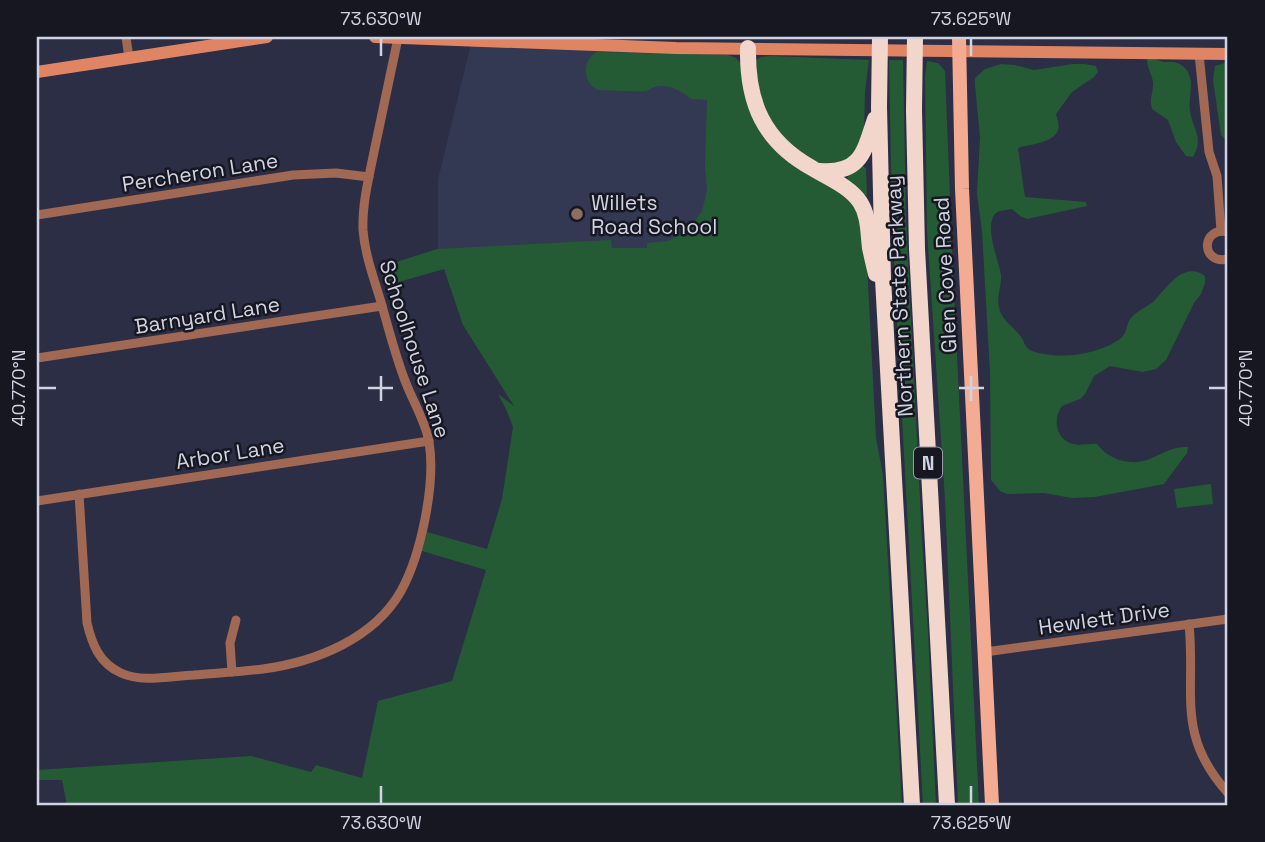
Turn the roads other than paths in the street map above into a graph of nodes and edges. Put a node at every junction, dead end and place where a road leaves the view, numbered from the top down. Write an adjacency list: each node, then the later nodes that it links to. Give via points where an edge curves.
1 (126, 37): 14 (street)
2 (267, 37): 14 (main road)
3 (375, 37): 6 (main road)
4 (880, 37): 16 (highway, Northern State Parkway / N)
5 (915, 37): 35 (highway, Northern State Parkway / N, via 917,249)
6 (398, 38): 7 (main road); 18 (street, Schoolhouse Lane)
7 (423, 38): 8 (main road)
8 (578, 41): 11 (main road)
9 (767, 43): 10 (main road, via 940,50); 11 (main road)
10 (959, 43): 12 (main road); 31 (main road, Glen Cove Road, via 962,199)
11 (748, 48): 17 (highway, via 751,92 765,124 793,156)
12 (1199, 54): 13 (main road); 20 (street, via 1209,152)
13 (1228, 54)
14 (129, 58): 15 (main road)
15 (37, 72)
16 (879, 107): 17 (highway, via 857,161 843,170); 23 (highway, Northern State Parkway / N)
17 (816, 171): 23 (highway, via 849,190 862,206)
18 (369, 177): 19 (street, Percheron Lane, via 308,174); 22 (street, Schoolhouse Lane, via 364,234)
19 (37, 215)
20 (1225, 231): 21 (street, via 1210,237 1207,245 1215,259)
21 (1228, 259)
22 (382, 306): 24 (street, Barnyard Lane); 25 (street, Schoolhouse Lane)
23 (885, 314): 34 (highway, Northern State Parkway / N)
24 (37, 358)
25 (429, 441): 26 (street, Arbor Lane); 32 (street, Schoolhouse Lane, via 430,494 424,521 405,583 385,614 361,635 329,651 298,662)
26 (79, 494): 27 (street, Arbor Lane); 32 (street, Schoolhouse Lane, via 88,623 91,642 101,659 121,674 136,678)
27 (37, 500)
28 (1228, 619): 30 (street, Hewlett Drive)
29 (236, 620): 32 (street, via 230,643)
30 (1189, 624): 31 (street, Hewlett Drive); 33 (street, via 1192,726 1202,758)
31 (985, 652): 36 (main road, Glen Cove Road)
32 (232, 672)
33 (1228, 793)
34 (912, 805)
35 (947, 805)
36 (992, 805)

